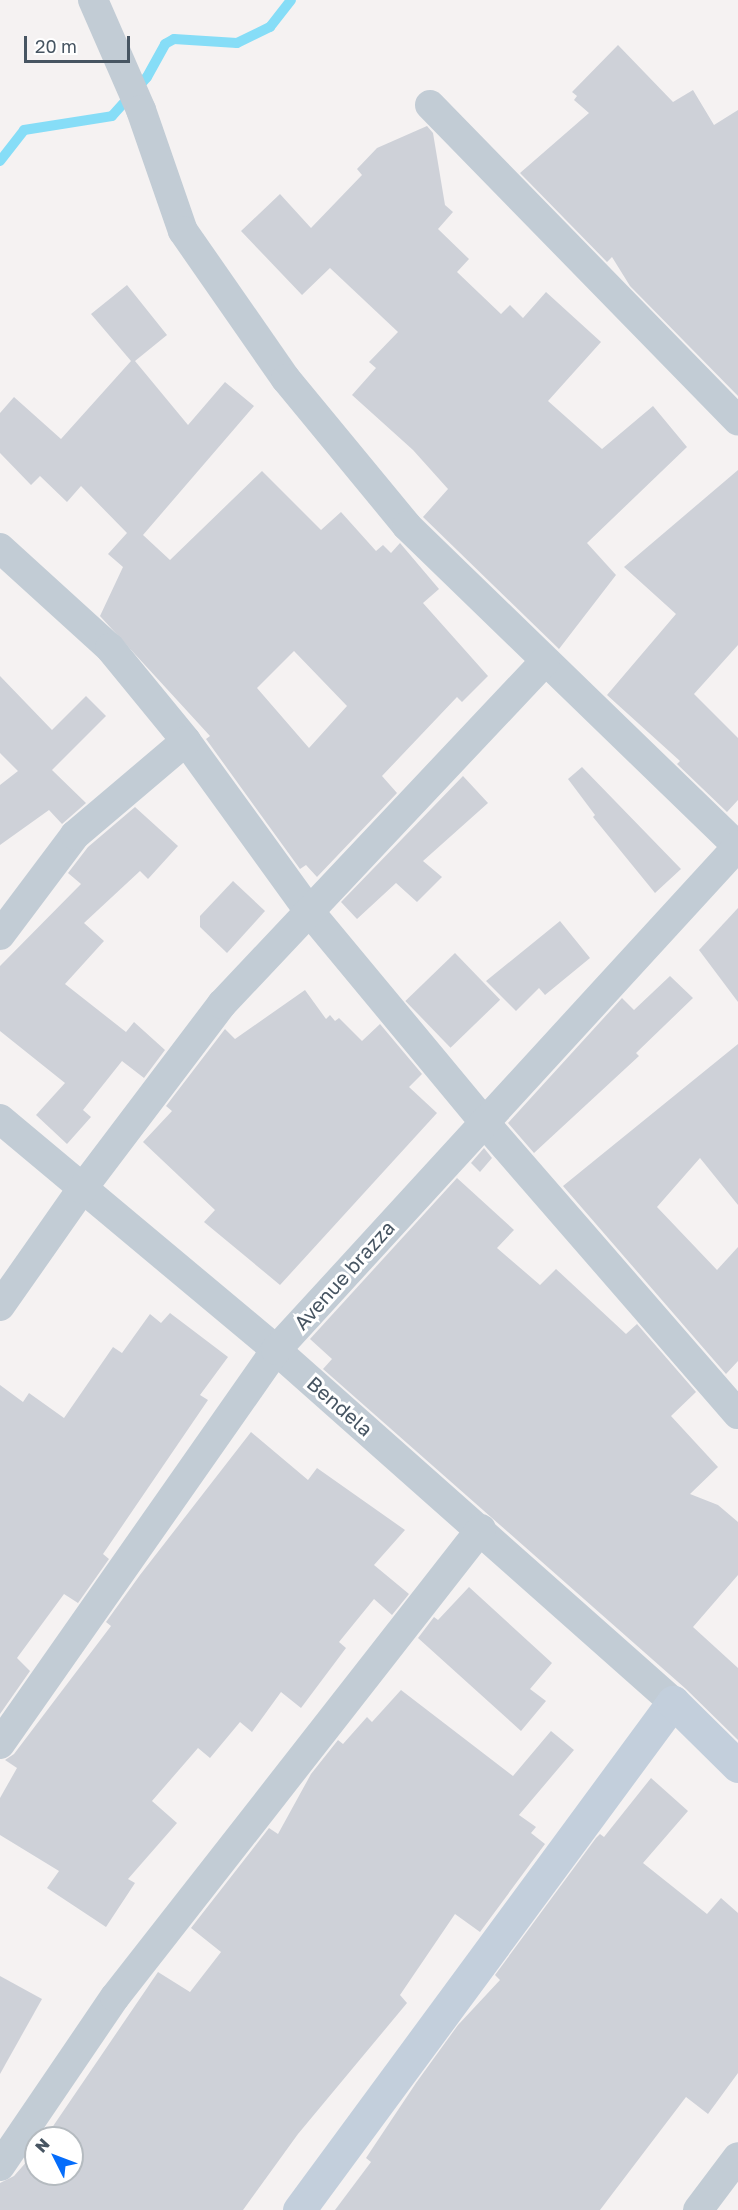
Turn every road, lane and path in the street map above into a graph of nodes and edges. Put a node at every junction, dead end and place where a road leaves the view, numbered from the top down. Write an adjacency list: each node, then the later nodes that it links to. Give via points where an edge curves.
1 (93, 0): 5 (street, via 141,110 183,231 286,379 407,526)
2 (430, 105): 3 (street)
3 (738, 421)
4 (0, 548): 6 (street, via 110,648)
5 (544, 662): 7 (street); 8 (street)
6 (186, 741): 8 (street); 9 (street, via 75,835)
7 (738, 847): 11 (street, Avenue brazza)
8 (309, 911): 11 (street); 12 (street, via 222,1004)
9 (0, 935)
10 (0, 1119): 12 (street, Bendela)
11 (484, 1122): 14 (street, Avenue brazza); 15 (street)
12 (82, 1189): 13 (street); 14 (street, Bendela)
13 (0, 1306)
14 (276, 1350): 16 (street, Bendela); 18 (street, Avenue brazza)
15 (738, 1414)
16 (481, 1529): 17 (street, Bendela); 21 (street, via 115,1997)
17 (673, 1702): 19 (street); 22 (street)
18 (0, 1744)
19 (738, 1766)
20 (738, 2157): 23 (street)
21 (0, 2166)
22 (299, 2210)
23 (698, 2210)

